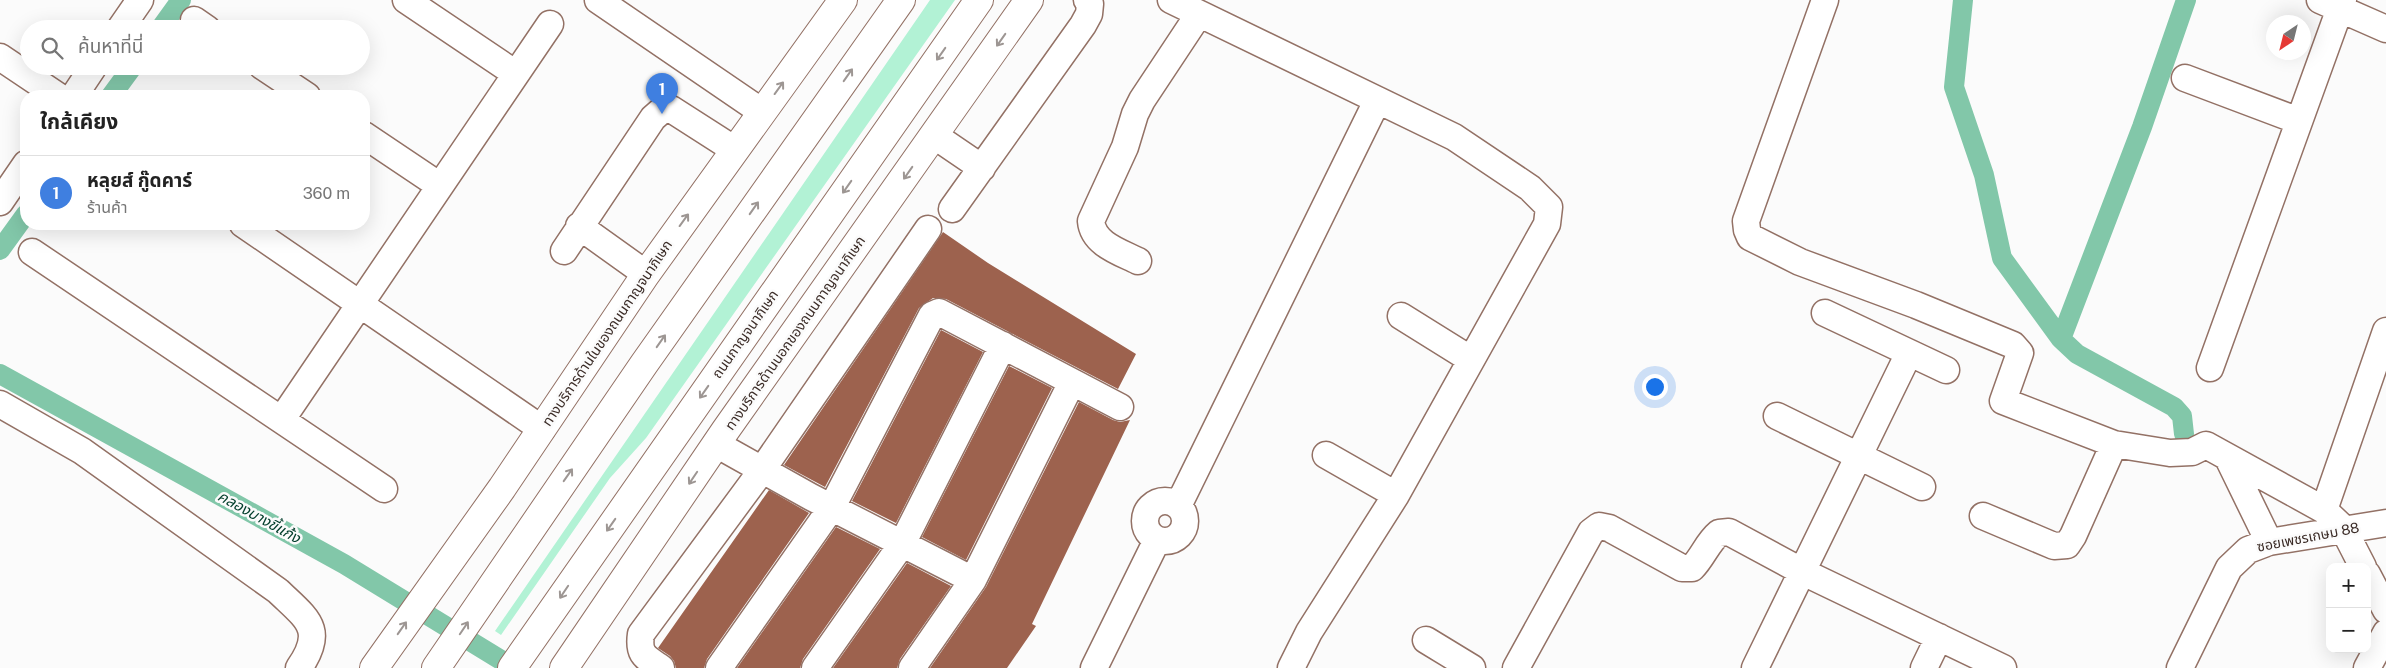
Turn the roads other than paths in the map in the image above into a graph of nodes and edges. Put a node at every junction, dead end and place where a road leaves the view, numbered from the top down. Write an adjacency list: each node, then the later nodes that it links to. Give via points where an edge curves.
1 (140, 0): 13 (street)
2 (406, 0): 18 (street)
3 (598, 0): 27 (street)
4 (843, 0): 27 (main road, ทางบริการด้านในของถนนกาญจนาภิเษก, one-way to 4)
5 (901, 0): 85 (main road, one-way to 5)
6 (978, 0): 86 (main road, ถนนกาญจนาภิเษก, one-way to 86)
7 (1029, 0): 29 (main road, ทางบริการด้านนอกของถนนกาญจนาภิเษก, one-way to 29)
8 (1087, 0): 32 (street, via 1089,14 1083,26)
9 (1171, 0): 12 (street)
10 (1825, 0): 60 (street, via 1746,221 1750,238 1800,262 2013,345 2020,353 2003,402)
11 (2334, 3): 15 (street); 28 (street)
12 (1199, 14): 26 (street); 42 (street, via 1142,100 1091,222 1092,231 1101,242)
13 (126, 20)
14 (550, 24): 18 (street)
15 (2386, 29)
16 (0, 57): 17 (street)
17 (20, 70)
18 (516, 74): 34 (street)
19 (27, 75): 23 (street)
20 (88, 75): 24 (street)
21 (276, 75): 25 (street)
22 (2185, 78): 28 (street)
23 (49, 90)
24 (78, 90)
25 (298, 90)
26 (1377, 101): 50 (street, via 1461,142 1530,188 1549,207 1547,224); 92 (street, via 1178,506 1185,516 1184,530 1174,540 1157,540)
27 (762, 112): 31 (main road, ทางบริการด้านในของถนนกาญจนาภิเษก)
28 (2299, 121): 51 (street)
29 (935, 136): 32 (street); 59 (main road, ทางบริการด้านนอกของถนนกาญจนาภิเษก, one-way to 59)
30 (370, 139): 34 (street)
31 (735, 150): 37 (street, via 671,109 661,111); 43 (main road, ทางบริการด้านในของถนนกาญจนาภิเษก, one-way to 31)
32 (982, 168): 36 (street)
33 (20, 173): 35 (street)
34 (440, 186): 44 (street)
35 (0, 202)
36 (952, 210)
37 (579, 226): 40 (street); 43 (street)
38 (928, 229): 64 (street)
39 (252, 230): 44 (street)
40 (564, 251)
41 (32, 252): 57 (street)
42 (1138, 261)
43 (646, 274): 58 (main road, ทางบริการด้านในของถนนกาญจนาภิเษก)
44 (360, 304): 57 (street); 58 (street)
45 (1825, 312): 49 (street)
46 (1401, 316): 50 (street)
47 (2386, 331): 69 (street)
48 (1003, 345): 53 (street); 68 (street, via 940,312 932,315); 74 (street)
49 (1909, 353): 52 (street); 62 (street)
50 (1470, 359): 67 (street)
51 (2210, 368)
52 (1946, 370)
53 (1072, 382): 55 (street); 77 (street)
54 (0, 404): 83 (street, via 82,452 278,591 307,619 311,630 313,640 309,653)
55 (1120, 407)
56 (1777, 416): 62 (street)
57 (282, 419): 66 (street)
58 (542, 428): 84 (main road, ทางบริการด้านในของถนนกาญจนาภิเษก, one-way to 58)
59 (716, 444): 64 (street); 87 (main road, ทางบริการด้านนอกของถนนกาญจนาภิเษก, one-way to 87)
60 (2114, 444): 63 (street, via 2170,453 2192,452 2206,445); 70 (street, via 2067,546 2054,546)
61 (1326, 455): 67 (street)
62 (1859, 458): 65 (street); 76 (street)
63 (2228, 458): 69 (street); 73 (street)
64 (762, 470): 68 (street); 88 (street, via 641,634 639,647 643,656)
65 (1922, 487)
66 (384, 490)
67 (1396, 496): 93 (street, via 1309,632)
68 (832, 507): 74 (street); 89 (street)
69 (2324, 510): 72 (street)
70 (1983, 516)
71 (2386, 523): 72 (street, ซอยเพชรเกษม 88)
72 (2343, 528): 73 (street, ซอยเพชรเกษม 88); 75 (street)
73 (2269, 542): 99 (street, ซอยเพชรเกษม 88, via 2248,550 2229,568)
74 (902, 544): 77 (street); 90 (street)
75 (2362, 563)
76 (1804, 572): 81 (street); 95 (street, via 1729,532 1718,533 1692,568 1682,568 1610,528 1599,526 1591,532); 96 (street)
77 (973, 580): 91 (street)
78 (2371, 582): 79 (street)
79 (2386, 610)
80 (2386, 633): 100 (street)
81 (1939, 637): 97 (street); 98 (street)
82 (1426, 640): 94 (street)
83 (299, 668)
84 (374, 668)
85 (436, 668)
86 (512, 668)
87 (564, 668)
88 (661, 668)
89 (719, 668)
90 (815, 668)
91 (912, 668)
92 (1094, 668)
93 (1291, 668)
94 (1472, 668)
95 (1516, 668)
96 (1755, 668)
97 (1924, 668)
98 (2003, 668)
99 (2180, 668)
100 (2367, 668)

